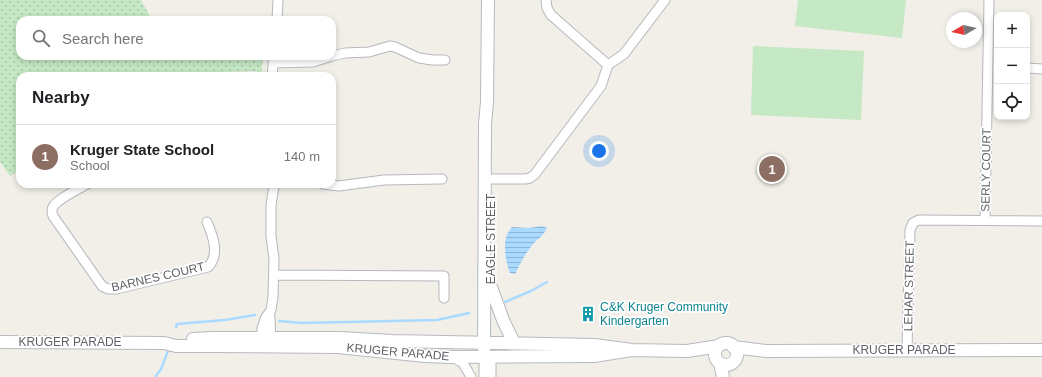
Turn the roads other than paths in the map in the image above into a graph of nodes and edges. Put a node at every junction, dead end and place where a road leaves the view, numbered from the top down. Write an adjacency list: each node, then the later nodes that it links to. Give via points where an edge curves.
1 (278, 0): 6 (street)
2 (488, 0): 17 (street, EAGLE STREET)
3 (546, 0): 11 (street, via 551,15)
4 (666, 0): 11 (street, via 624,54)
5 (989, 0): 13 (street, SERLY COURT)
6 (277, 16)
7 (336, 55): 10 (street, via 369,52 390,46 419,58)
8 (274, 60): 9 (street); 15 (street)
9 (319, 60)
10 (445, 60)
11 (608, 65): 17 (street, via 601,86 535,174 525,179)
12 (1030, 68): 14 (street)
13 (993, 69): 21 (street, SERLY COURT)
14 (1042, 69)
15 (272, 72)
16 (442, 179): 18 (street, via 384,180)
17 (488, 179): 25 (street, EAGLE STREET); 29 (street, EAGLE STREET)
18 (336, 186)
19 (81, 188): 23 (street, BARNES COURT, via 53,206 52,216 102,286 108,289 208,267 214,259 215,250 213,234)
20 (274, 188): 24 (street, via 271,206)
21 (985, 220): 22 (street); 35 (street, LEHAR STREET, via 919,220 913,223 910,230)
22 (1042, 221)
23 (207, 222)
24 (274, 276): 26 (street, via 444,276); 28 (street, via 273,297 262,328)
25 (491, 287): 29 (street, EAGLE STREET); 30 (street)
26 (444, 298)
27 (0, 342): 28 (street, KRUGER PARADE, via 164,343 176,346)
28 (266, 342): 29 (street, KRUGER PARADE, via 340,338); 39 (street, KRUGER PARADE)
29 (488, 343): 30 (street, KRUGER PARADE); 38 (street, EAGLE STREET)
30 (514, 343): 33 (street, KRUGER PARADE, via 594,345)
31 (719, 346): 32 (street, KRUGER PARADE, via 725,343); 37 (street, KRUGER PARADE); 40 (street, via 715,352)
32 (734, 347): 34 (street, KRUGER PARADE); 40 (street, via 737,355)
33 (632, 350): 37 (street, KRUGER PARADE); 38 (street, KRUGER PARADE, via 594,356)
34 (766, 350): 35 (street, KRUGER PARADE); 40 (street, KRUGER PARADE)
35 (908, 350): 36 (street, KRUGER PARADE)
36 (1042, 350)
37 (687, 351): 40 (street, KRUGER PARADE)
38 (487, 356): 39 (street, KRUGER PARADE); 42 (street, EAGLE STREET); 43 (street, EAGLE STREET)
39 (452, 357): 41 (street, via 463,363)
40 (726, 361): 44 (street); 45 (street)
41 (471, 377)
42 (484, 377)
43 (491, 377)
44 (723, 377)
45 (729, 377)

